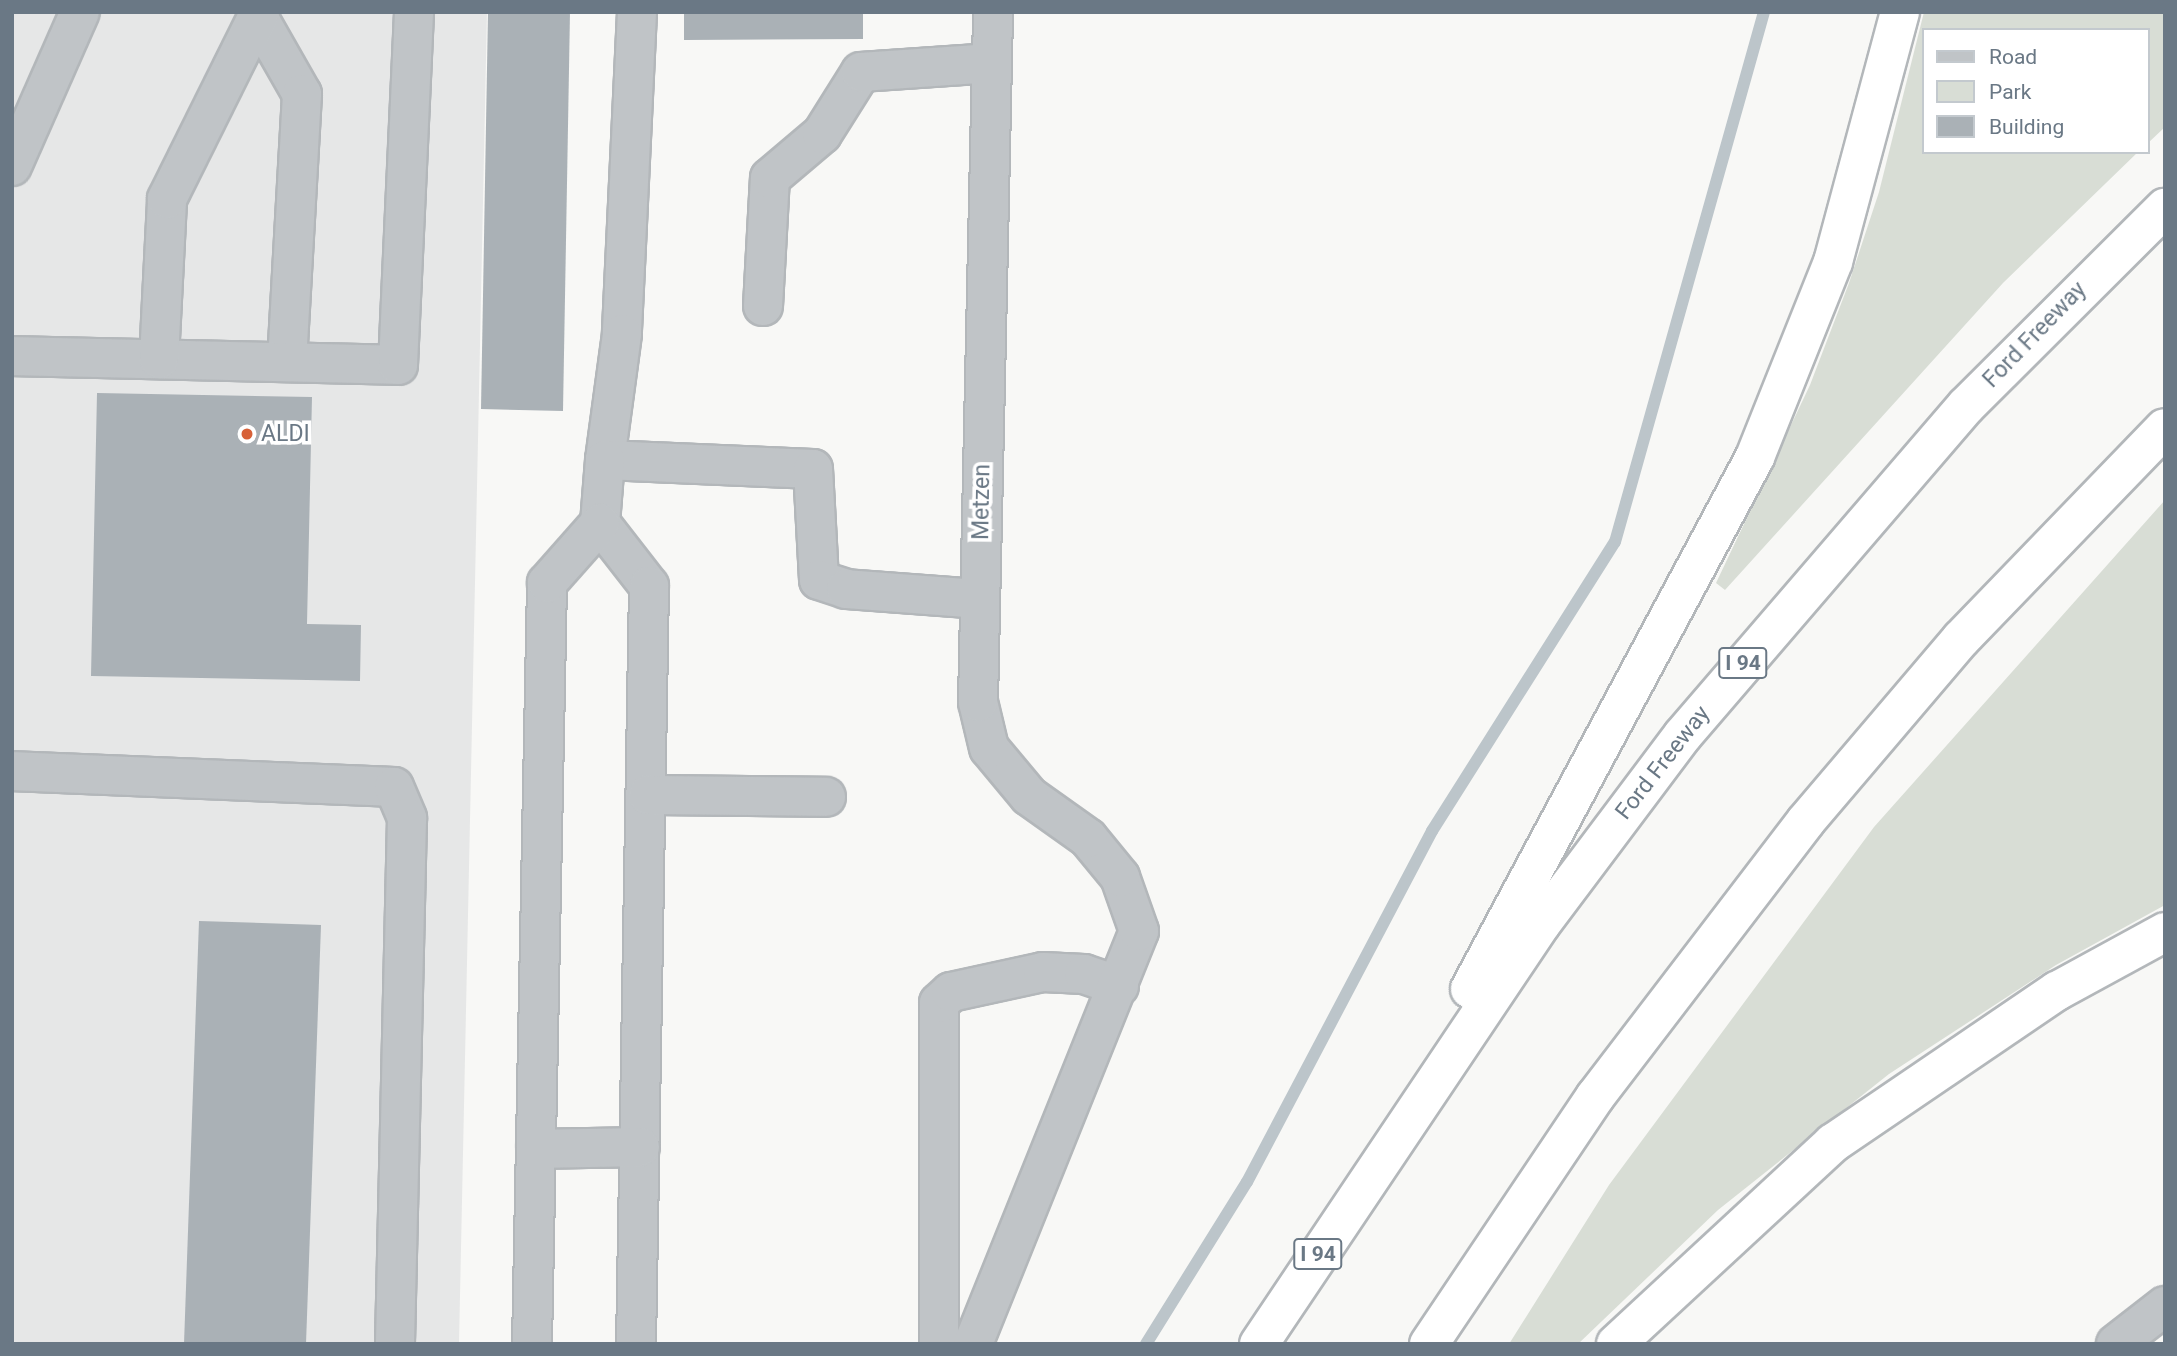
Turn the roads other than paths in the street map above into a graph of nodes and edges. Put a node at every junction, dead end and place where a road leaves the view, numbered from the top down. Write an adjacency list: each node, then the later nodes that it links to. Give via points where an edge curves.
1 (80, 12): 8 (street)
2 (414, 12): 13 (street, via 398,365)
3 (637, 12): 15 (street, via 622,334)
4 (993, 12): 7 (street, Metzen)
5 (1900, 12): 25 (highway, via 1833,262 1755,457)
6 (259, 15): 12 (street, via 167,199); 13 (street, via 302,94)
7 (992, 63): 10 (street, via 861,72 822,134 770,178); 17 (street, Metzen)
8 (12, 166)
9 (2165, 208): 25 (highway, Ford Freeway / I 94, via 1966,406 1683,735 1541,924)
10 (763, 306)
11 (12, 356): 12 (street)
12 (159, 359): 13 (street)
13 (287, 362)
14 (2165, 428): 33 (highway, via 1961,639 1806,821 1603,1086)
15 (605, 460): 16 (street); 17 (street, via 813,469 819,580 846,589)
16 (600, 523): 19 (street, via 649,586); 24 (street, via 547,583)
17 (979, 599): 22 (street, Metzen, via 978,702 989,748 1029,796 1087,838 1120,877 1139,930)
18 (12, 771): 27 (street, via 394,787 407,818)
19 (648, 794): 20 (street); 23 (street)
20 (826, 797)
21 (2165, 932): 34 (highway, via 2057,991 1833,1143)
22 (1119, 986): 30 (street, via 1084,974 1043,972 951,992 939,1003); 31 (street)
23 (640, 1147): 24 (street); 29 (street)
24 (536, 1149): 28 (street)
25 (1376, 1164): 32 (highway, Ford Freeway / I 94)
26 (2165, 1306): 35 (street)
27 (395, 1344)
28 (532, 1344)
29 (636, 1344)
30 (939, 1344)
31 (974, 1344)
32 (1259, 1344)
33 (1429, 1344)
34 (1616, 1344)
35 (2116, 1344)

